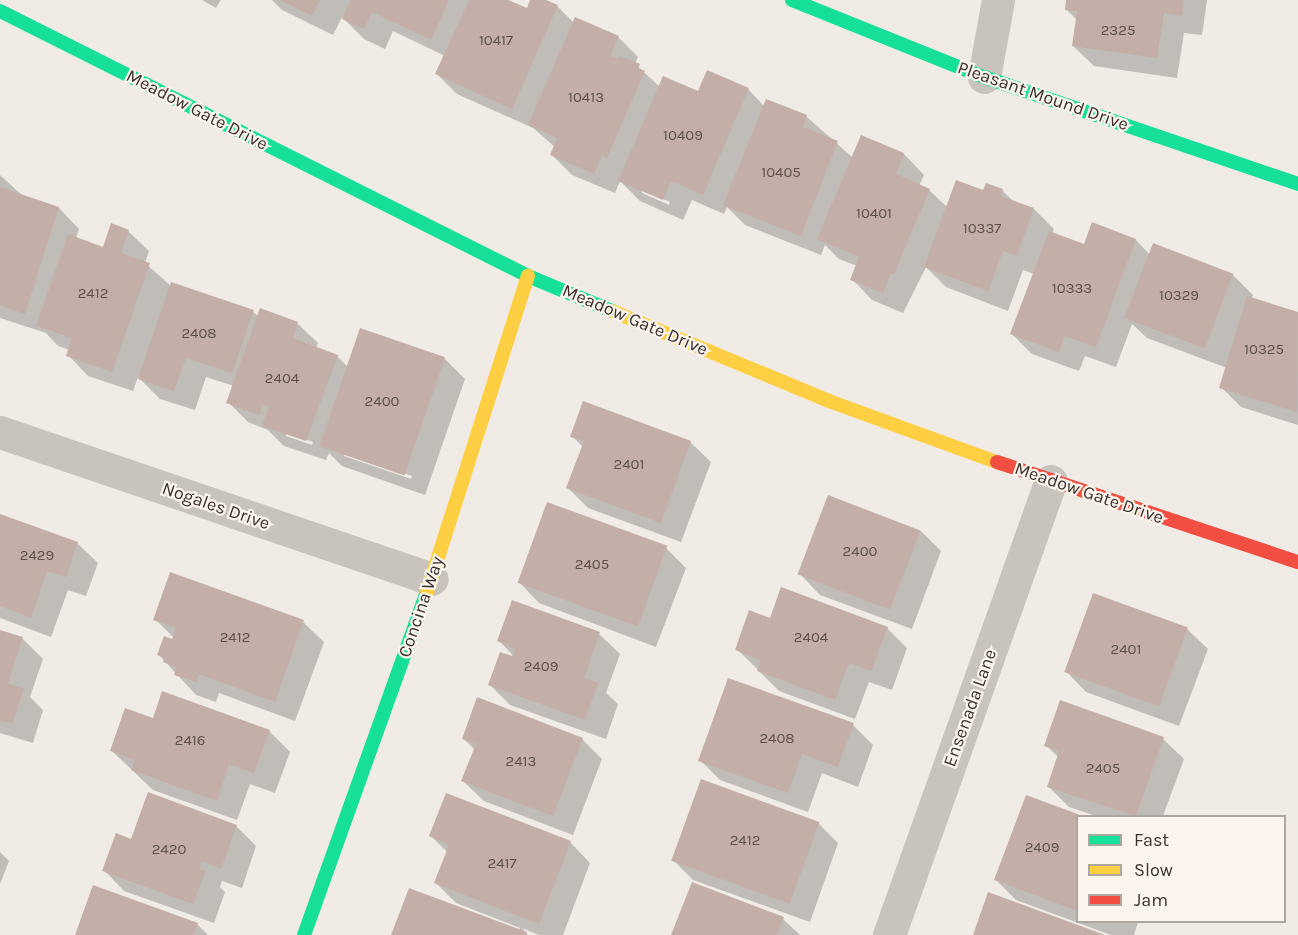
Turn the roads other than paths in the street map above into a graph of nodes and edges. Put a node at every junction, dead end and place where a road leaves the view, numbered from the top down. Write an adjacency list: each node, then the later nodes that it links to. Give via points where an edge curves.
1 (792, 0): 4 (street, Pleasant Mound Drive)
2 (998, 0): 4 (street)
3 (0, 11): 6 (street, Meadow Gate Drive)
4 (984, 77): 5 (street, Pleasant Mound Drive)
5 (1298, 184)
6 (528, 276): 8 (street, Meadow Gate Drive, via 829,401); 10 (street, Concina Way)
7 (0, 432): 10 (street, Nogales Drive)
8 (1051, 481): 9 (street, Meadow Gate Drive); 12 (street, Ensenada Lane)
9 (1298, 562)
10 (432, 579): 11 (street, Concina Way)
11 (304, 935)
12 (889, 935)

